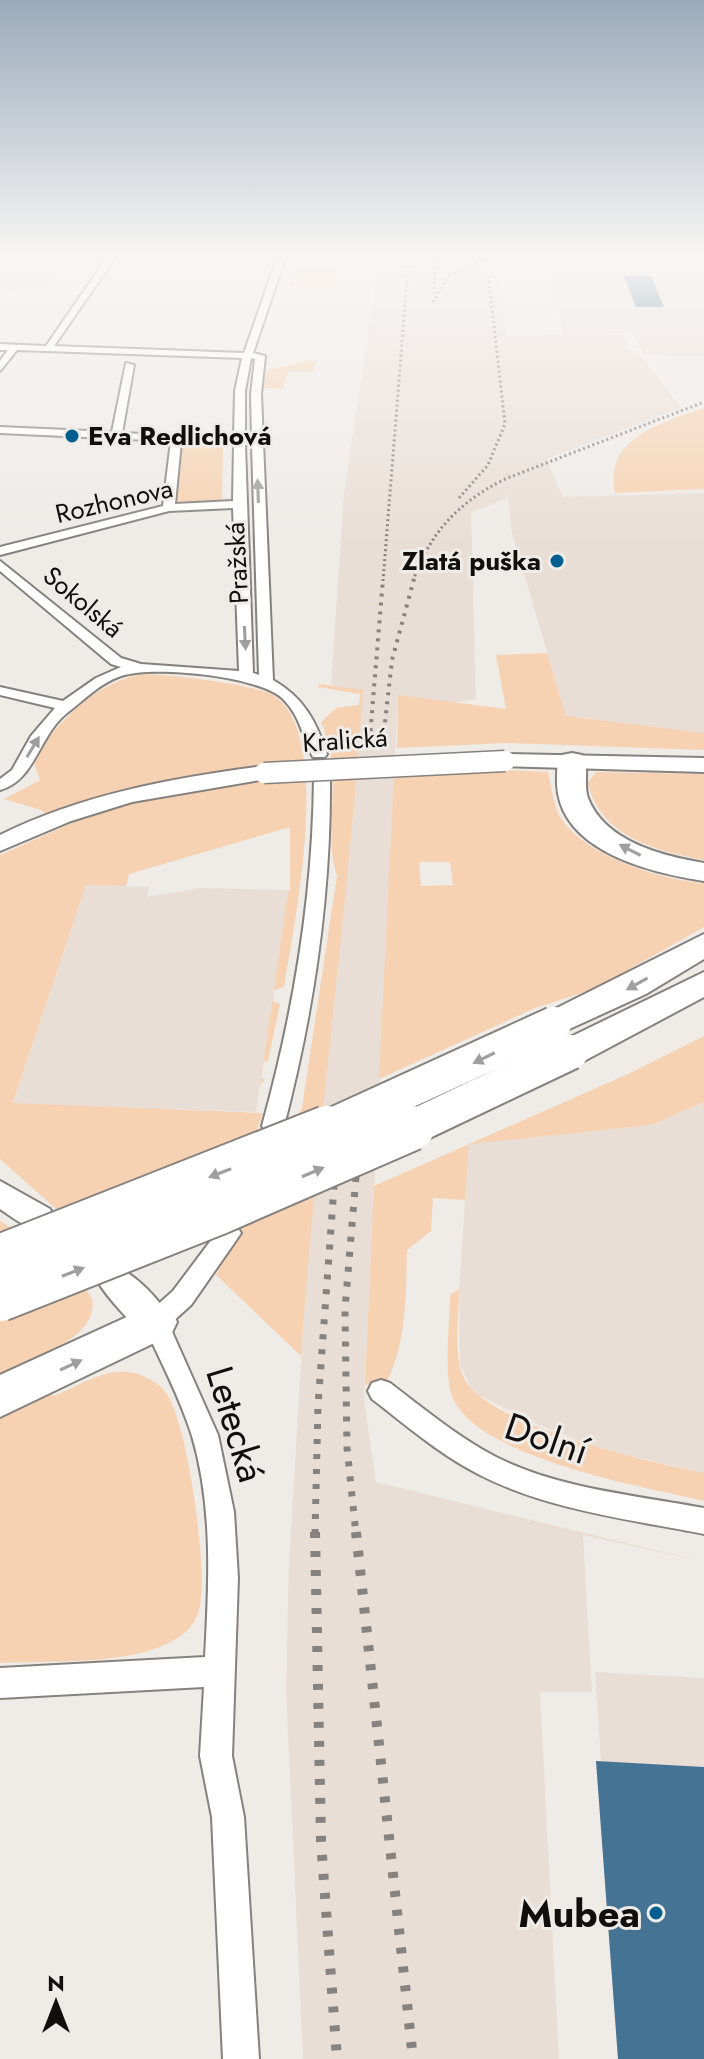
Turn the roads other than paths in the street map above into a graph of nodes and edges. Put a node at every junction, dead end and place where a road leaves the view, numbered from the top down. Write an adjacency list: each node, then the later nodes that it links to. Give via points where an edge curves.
1 (12, 351): 6 (street)
2 (67, 351): 5 (street)
3 (249, 351): 4 (street, Pražská)
4 (247, 356): 5 (street); 7 (street, Pražská, via 260,356); 8 (street, Pražská)
5 (130, 358): 11 (street)
6 (0, 368)
7 (256, 390): 8 (street); 14 (street, Pražská)
8 (240, 391): 9 (street, Pražská)
9 (239, 425): 13 (street, Pražská); 14 (street)
10 (0, 430): 11 (street)
11 (116, 436): 12 (street)
12 (176, 439): 13 (street); 16 (street)
13 (239, 441): 14 (street); 15 (street, Pražská)
14 (257, 442): 21 (street, Pražská, one-way to 14)
15 (239, 504): 16 (street, Rozhonova); 20 (street, Pražská, one-way to 20)
16 (169, 508): 17 (street, Rozhonova)
17 (0, 551)
18 (0, 565): 19 (street, Sokolská, via 116,661)
19 (139, 668): 20 (street); 23 (street, via 112,675)
20 (246, 674): 21 (street)
21 (266, 681): 24 (street, via 301,707 313,727)
22 (0, 691): 23 (street)
23 (68, 707): 28 (street, one-way to 23, via 20,771 36,739)
24 (319, 754)
25 (572, 761): 26 (main road, Kralická); 29 (main road, Kralická, bridge, via 264,773 117,799); 30 (highway, one-way to 25, via 655,862 594,827 574,798)
26 (704, 765)
27 (322, 777): 34 (street, via 310,940)
28 (0, 785)
29 (0, 844)
30 (704, 872)
31 (704, 944): 33 (highway, one-way to 33)
32 (704, 983): 33 (highway)
33 (562, 1038): 38 (highway, one-way to 38, bridge); 40 (highway, one-way to 33, bridge, via 137,1248 411,1129)
34 (273, 1126)
35 (0, 1193): 36 (main road)
36 (39, 1218)
37 (229, 1233): 41 (street, via 182,1298)
38 (0, 1257)
39 (114, 1280): 41 (main road)
40 (0, 1299)
41 (155, 1322): 43 (highway, one-way to 41); 45 (street, Letecká, via 195,1408 214,1476 224,1567)
42 (381, 1391): 44 (street, Dolní, via 511,1476)
43 (0, 1397)
44 (704, 1521)
45 (221, 1671): 46 (street); 47 (street, Letecká, via 216,1756 228,1817)
46 (0, 1683)
47 (241, 2059)

